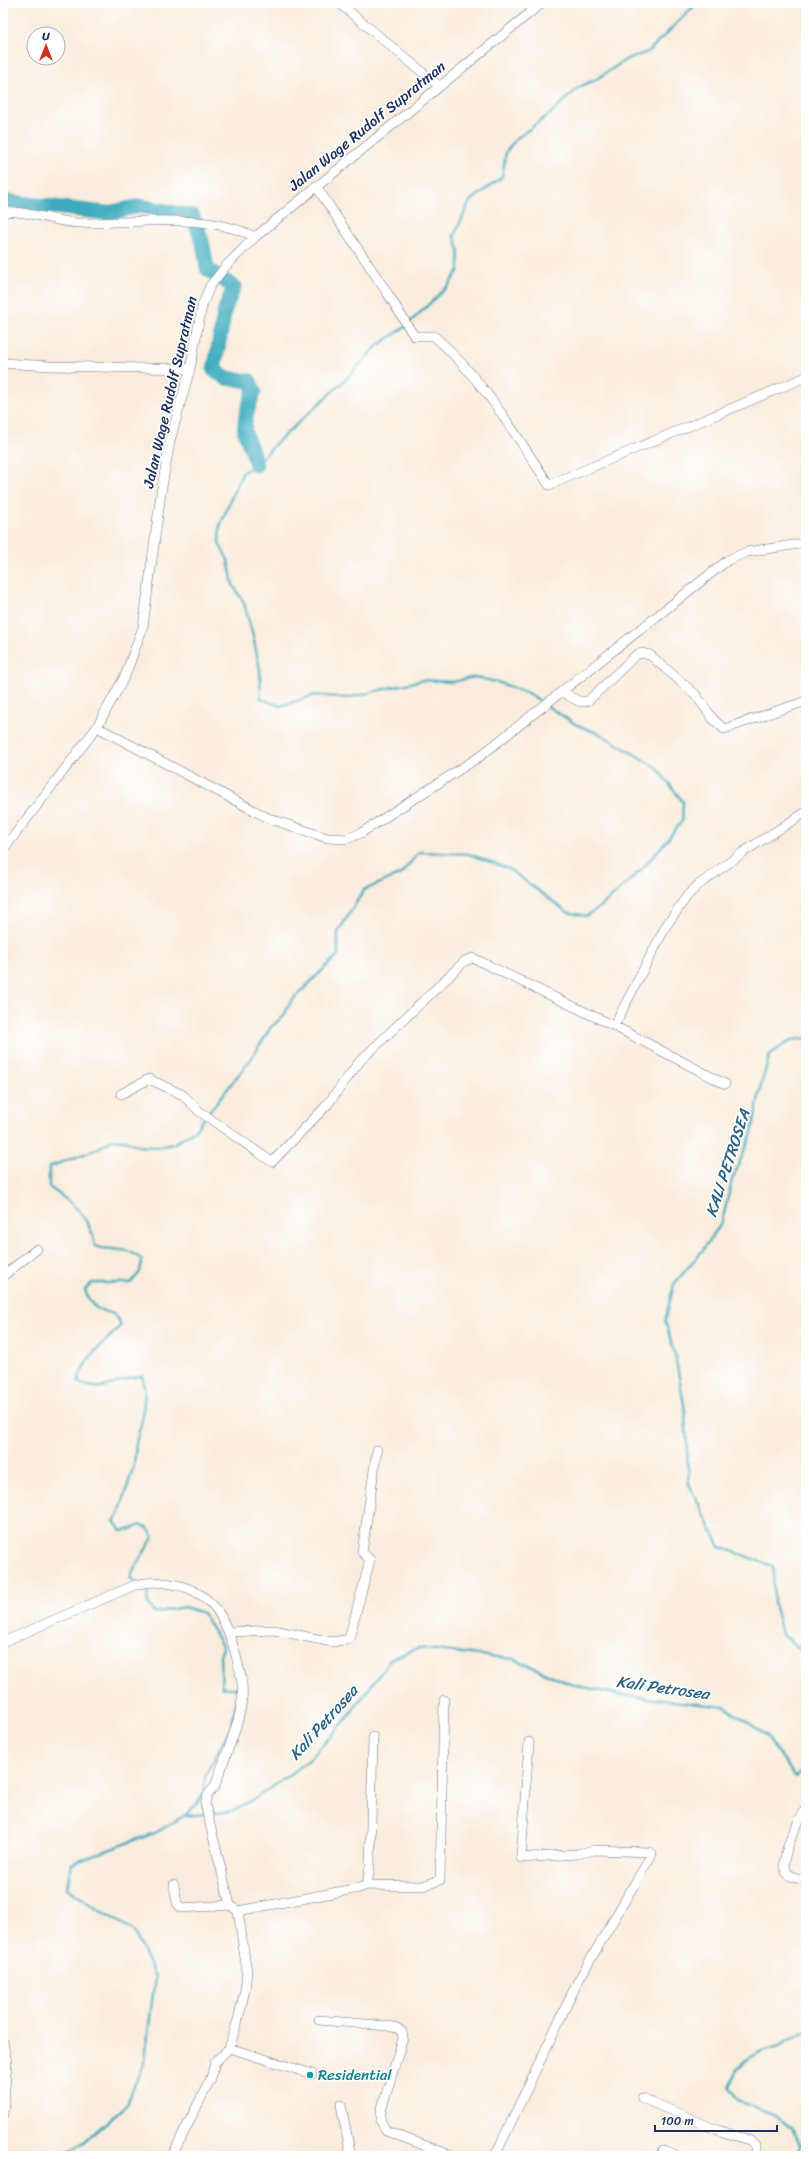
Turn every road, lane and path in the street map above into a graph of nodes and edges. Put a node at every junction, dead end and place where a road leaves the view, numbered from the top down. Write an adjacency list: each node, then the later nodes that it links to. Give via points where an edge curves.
1 (339, 3): 3 (street)
2 (542, 3): 3 (street, Jalan Wage Rudolf Supratman)
3 (439, 86): 4 (street, Jalan Wage Rudolf Supratman)
4 (316, 186): 6 (street, Jalan Wage Rudolf Supratman); 9 (street, via 414,336 434,336 454,354 486,390 549,485)
5 (3, 212): 6 (street, via 26,213 78,222 185,222 241,230)
6 (255, 237): 8 (street, Jalan Wage Rudolf Supratman, via 224,267 210,286 202,306)
7 (3, 363): 8 (street)
8 (190, 369): 13 (street, Jalan Wage Rudolf Supratman, via 170,441 143,627 125,676)
9 (806, 378)
10 (806, 543): 11 (street, via 755,550 735,556)
11 (559, 694): 12 (street, via 580,702 588,701 641,653 650,655 695,694 713,719 724,729); 13 (street, via 479,757 361,834 347,839 327,838 268,818)
12 (806, 701)
13 (97, 727): 15 (street, Jalan Wage Rudolf Supratman)
14 (806, 812): 16 (street, via 745,851 687,896 666,926)
15 (3, 850)
16 (614, 1026): 17 (street); 18 (street, via 478,959 469,959 360,1061 327,1105 272,1162 199,1111 183,1095 149,1079)
17 (725, 1084)
18 (121, 1094)
19 (37, 1249): 20 (street)
20 (3, 1276)
21 (377, 1450): 22 (street, via 362,1552 370,1560 349,1639 332,1642 274,1630)
22 (229, 1632): 23 (street, via 216,1608 200,1594 190,1588 168,1583 146,1582); 31 (street, via 243,1684 242,1700 215,1786 207,1796 205,1804)
23 (3, 1642)
24 (444, 1700): 30 (street, via 440,1880 423,1886)
25 (373, 1737): 30 (street, via 370,1866)
26 (529, 1742): 44 (street, via 521,1858 577,1854 594,1850 652,1854 578,1981)
27 (806, 1808): 28 (street, via 789,1840 785,1866 787,1873 792,1877)
28 (806, 1880)
29 (174, 1885): 31 (street, via 177,1903 181,1908)
30 (367, 1885): 32 (street)
31 (230, 1905): 32 (street)
32 (238, 1911): 35 (street, via 247,1972 242,2004)
33 (319, 2020): 43 (street, via 388,2026 402,2032 381,2112 382,2126 386,2131)
34 (3, 2042): 39 (street, via 7,2063)
35 (229, 2048): 36 (street); 41 (street, via 216,2062 211,2078)
36 (312, 2074)
37 (642, 2098): 46 (street, via 717,2130 749,2140 755,2146)
38 (341, 2105): 42 (street)
39 (3, 2114)
40 (662, 2150): 45 (street)
41 (172, 2156)
42 (351, 2156)
43 (453, 2156)
44 (495, 2156)
45 (676, 2156)
46 (755, 2156)

